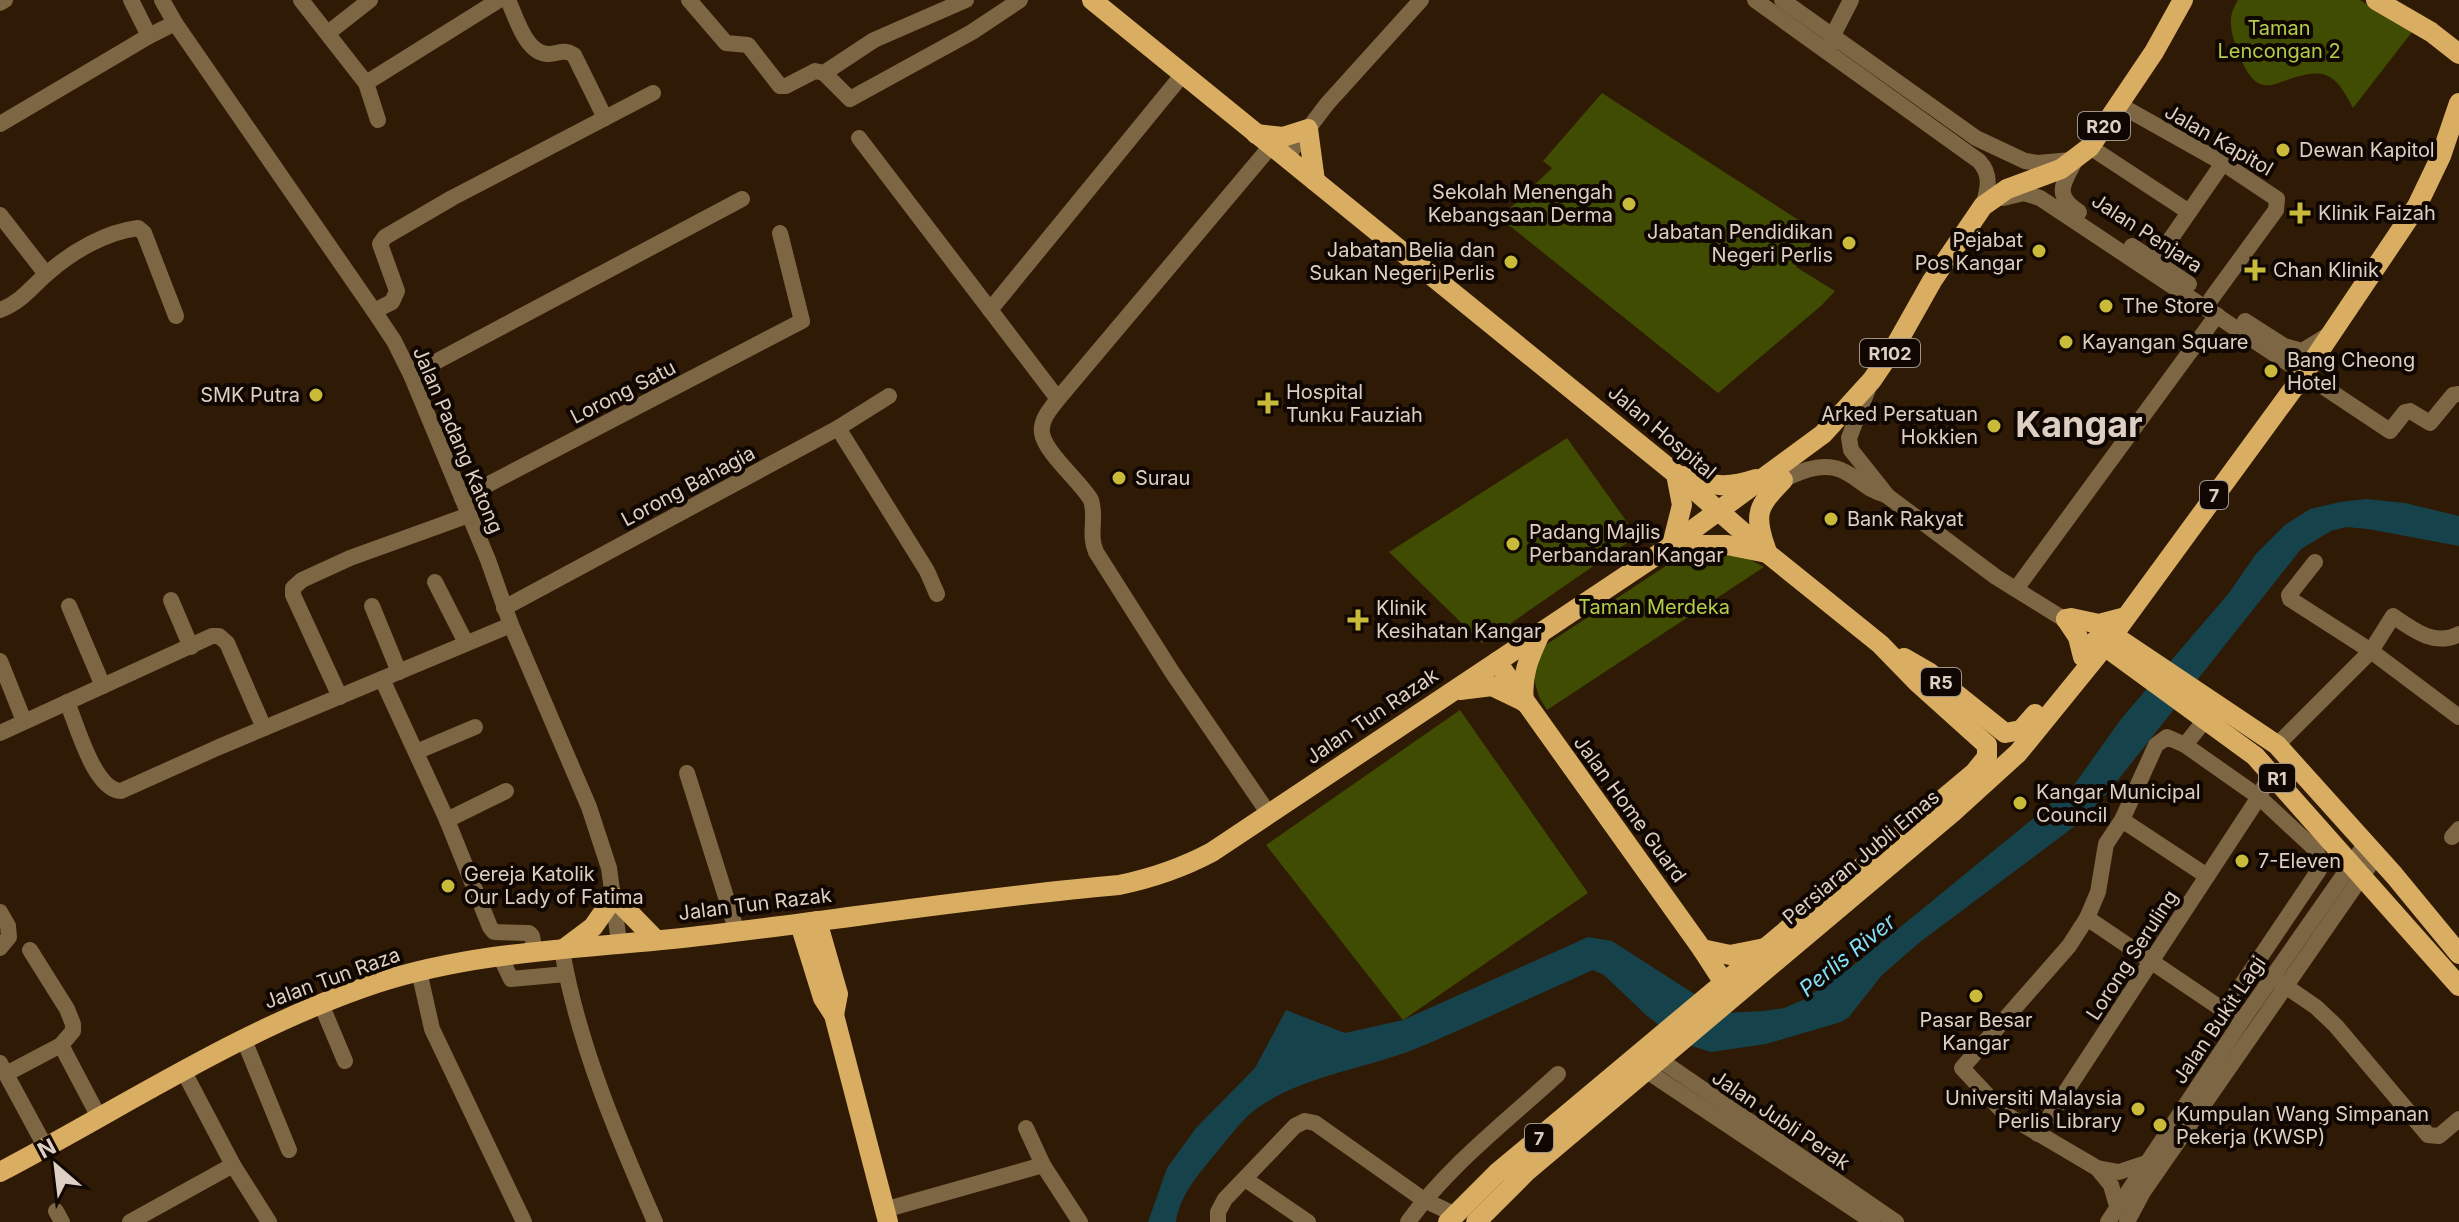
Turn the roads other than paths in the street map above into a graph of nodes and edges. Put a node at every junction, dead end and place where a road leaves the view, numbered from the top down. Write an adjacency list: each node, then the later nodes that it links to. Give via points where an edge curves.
1 (131, 0): 21 (street)
2 (162, 0): 17 (street, Jalan Padang Katong)
3 (301, 0): 19 (street)
4 (370, 0): 19 (street)
5 (499, 0): 27 (street)
6 (508, 0): 31 (street, via 536,50 574,55)
7 (689, 0): 25 (street, via 726,43 748,45 780,86 811,71)
8 (966, 0): 25 (street, via 874,40)
9 (1020, 0): 25 (street, via 853,98)
10 (1092, 0): 26 (main road, R5)
11 (1421, 0): 35 (street)
12 (1755, 0): 23 (street)
13 (1782, 0): 20 (street)
14 (1851, 0): 20 (street)
15 (2183, 0): 30 (main road, R20)
16 (2376, 0): 18 (main road)
17 (175, 23): 21 (street); 52 (street, Jalan Padang Katong)
18 (2431, 32): 22 (main road); 24 (main road)
19 (328, 33): 27 (street)
20 (1833, 35): 23 (street); 38 (street, via 1976,138 2007,154 2038,163)
21 (149, 36): 33 (street)
22 (2459, 37)
23 (1828, 54): 43 (street, via 1979,161 1989,185)
24 (2459, 54)
25 (824, 73)
26 (1183, 74): 37 (main road, R5); 51 (street)
27 (366, 83): 32 (street)
28 (653, 93): 31 (street)
29 (2459, 103): 40 (main road)
30 (2118, 104): 38 (main road, R20); 39 (street, Jalan Kapitol)
31 (605, 118): 52 (street, via 385,237 380,244 397,291 392,302)
32 (378, 120)
33 (0, 124)
34 (2459, 125): 40 (main road, 7)
35 (1308, 129): 37 (street); 37 (main road); 41 (main road)
36 (859, 138): 51 (street)
37 (1271, 146): 41 (main road, Jalan Hospital / R5); 61 (street)
38 (2083, 153): 43 (main road, R20); 44 (street); 47 (street, Jalan Penjara, via 2062,186 2065,203)
39 (2223, 163): 44 (street); 49 (street, Jalan Kapitol, via 2270,192 2277,204)
40 (2438, 163): 55 (main road, 7, via 2417,206)
41 (1315, 181): 63 (main road, Jalan Hospital / R5)
42 (742, 199): 57 (street)
43 (1983, 206): 53 (street, Jalan Penjara, via 2024,193 2040,198); 58 (main road, Jalan Tun Razak / R102)
44 (2189, 212): 47 (street)
45 (0, 215): 48 (street)
46 (780, 233): 66 (street, Lorong Satu, via 802,321)
47 (2156, 260): 49 (street, Jalan Penjara)
48 (46, 274): 50 (street, via 25,296); 54 (street, via 91,243 138,228)
49 (2211, 299): 55 (street, Jalan Penjara, via 2293,349 2311,348)
50 (0, 310)
51 (990, 310): 61 (street)
52 (374, 311): 57 (street, Jalan Padang Katong)
53 (2217, 315): 56 (street, Jalan Penjara); 73 (street)
54 (176, 316)
55 (2336, 328): 56 (main road, 7)
56 (2304, 374): 59 (street, Jalan Penjara, via 2390,431 2401,414 2410,411 2430,423); 79 (main road, 7)
57 (411, 375): 66 (street, Jalan Padang Katong)
58 (1872, 380): 64 (main road, Jalan Tun Razak / R102); 65 (street, via 1849,438 1856,459)
59 (2459, 394)
60 (889, 396): 62 (street, Lorong Bahagia)
61 (1058, 399): 114 (street, via 1042,432 1091,500 1096,552)
62 (838, 428): 74 (street); 78 (street, Lorong Bahagia)
63 (1676, 474): 64 (main road, via 1731,487); 67 (main road, Jalan Hospital / R5); 69 (main road, via 1682,505)
64 (1775, 478): 65 (street, via 1839,469); 67 (main road, Jalan Tun Razak); 70 (main road, via 1758,511 1757,526)
65 (1886, 495): 73 (street)
66 (462, 498): 68 (street, Jalan Padang Katong)
67 (1719, 512): 69 (main road, Jalan Tun Razak); 70 (main road, Jalan Hospital / R5)
68 (469, 515): 78 (street, Jalan Padang Katong); 96 (street, via 350,558 293,588)
69 (1672, 545): 70 (main road, via 1727,545); 82 (main road, Jalan Tun Razak)
70 (1767, 553): 105 (main road, Jalan Hospital / R5, via 1880,644 1930,673)
71 (2315, 562): 87 (street, via 2290,599)
72 (435, 582): 85 (street)
73 (2016, 589): 80 (street)
74 (937, 594)
75 (171, 600): 86 (street)
76 (69, 606): 94 (street)
77 (372, 606): 92 (street)
78 (504, 608): 81 (street, Jalan Padang Katong)
79 (2126, 617): 80 (main road, via 2099,624); 84 (main road, 7)
80 (2066, 619): 84 (street); 90 (main road, via 2078,637)
81 (511, 625): 85 (street); 120 (street, Jalan Padang Katong, via 589,807)
82 (1540, 634): 89 (main road, Jalan Tun Razak); 98 (main road, via 1524,670)
83 (2459, 634): 87 (street, via 2435,639 2393,616)
84 (2105, 640): 90 (main road, 7); 91 (main road, R1)
85 (466, 643): 92 (street)
86 (191, 647): 94 (street); 103 (street, via 212,636 224,639)
87 (2371, 651): 100 (street); 107 (street)
88 (0, 661): 101 (street)
89 (1497, 662): 95 (main road, Jalan Tun Razak); 98 (main road, Jalan Home Guard)
90 (2082, 665): 91 (main road); 105 (main road, via 2025,728); 105 (main road, Persiaran Jubli Emas / 7, via 2029,740)
91 (2144, 667): 99 (main road, R1)
92 (399, 672): 93 (street)
93 (382, 679): 96 (street); 108 (street)
94 (103, 686): 97 (street)
95 (1448, 694): 98 (main road, via 1492,686); 114 (main road, Jalan Tun Razak)
96 (340, 697): 103 (street)
97 (67, 702): 101 (street); 103 (street, via 99,778 114,791 127,790)
98 (1524, 702): 129 (main road, Jalan Home Guard)
99 (2197, 707): 106 (street); 107 (main road, R1); 109 (main road, R1)
100 (2459, 717)
101 (24, 721): 104 (street)
102 (475, 727): 108 (street)
103 (264, 728)
104 (0, 733)
105 (1998, 744): 113 (main road, Persiaran Jubli Emas / 7); 113 (main road, Persiaran Jubli Emas / 7, via 1988,748 1987,757)
106 (2185, 745): 112 (street); 116 (street, via 2173,738 2161,740)
107 (2277, 745): 117 (main road, R1)
108 (416, 752): 115 (street)
109 (2271, 772): 112 (street, Lorong Seruling); 118 (main road, R1)
110 (687, 773): 124 (street)
111 (506, 791): 115 (street)
112 (2259, 797): 119 (street, Lorong Seruling); 142 (street, via 2316,850 2319,870)
113 (1947, 806): 127 (main road, Persiaran Jubli Emas / 7); 140 (main road, Persiaran Jubli Emas / 7)
114 (1269, 814): 123 (main road, Jalan Tun Razak, via 1200,859 1152,878)
115 (447, 820): 132 (street, via 490,927 500,934 529,933)
116 (2122, 820): 119 (street); 122 (street, via 2106,844 2098,892)
117 (2371, 849): 118 (street, Jalan Bukit Lagi); 133 (main road, R1)
118 (2357, 870): 138 (street, Jalan Bukit Lagi); 139 (main road, R1)
119 (2207, 876): 135 (street, Lorong Seruling)
120 (614, 897): 125 (main road); 126 (street, Jalan Padang Katong); 131 (main road, via 593,927)
121 (0, 912): 128 (street, via 9,937)
122 (2087, 918): 135 (street); 154 (street, via 2069,946 1962,1068 2000,1109)
123 (809, 922): 124 (main road, Jalan Tun Razak); 165 (main road, via 838,994 834,1015)
124 (737, 932): 125 (main road, Jalan Tun Razak)
125 (655, 939): 126 (main road, Jalan Tun Razak)
126 (619, 942): 131 (main road, Jalan Tun Raza)
127 (1767, 947): 129 (main road, via 1730,955); 140 (main road, Persiaran Jubli Emas / 7)
128 (0, 948)
129 (1702, 949): 140 (main road)
130 (30, 950): 145 (street, via 73,1024)
131 (562, 950): 132 (main road, Jalan Tun Raza); 137 (street)
132 (535, 952): 134 (main road, Jalan Tun Raza)
133 (2459, 954)
134 (500, 956): 136 (main road, Jalan Tun Raza); 137 (street, via 511,979)
135 (2152, 961): 142 (street); 154 (street, Lorong Seruling)
136 (419, 971): 141 (main road, Jalan Tun Raza); 169 (street, via 432,1029)
137 (566, 974): 170 (street, via 594,1069)
138 (2279, 982): 143 (street, Jalan Bukit Lagi); 152 (street, via 2336,1026 2423,1132 2444,1134); 179 (street, Jalan Bukit Lagi)
139 (2459, 986)
140 (1722, 995): 146 (main road, 7)
141 (321, 1004): 144 (main road, Jalan Tun Raza); 147 (street)
142 (2224, 1011): 143 (street)
143 (2241, 1022): 157 (street, Jalan Bukit Lagi)
144 (244, 1040): 149 (main road, Jalan Tun Raza); 156 (street)
145 (61, 1045): 148 (street); 151 (street)
146 (1646, 1060): 166 (main road, 7, via 1497,1173); 175 (main road, 7); 176 (street, Jalan Jubli Perak); 177 (street, Jalan Jubli Perak)
147 (345, 1061)
148 (3, 1068): 155 (street)
149 (184, 1072): 151 (main road, Jalan Tun Raza); 158 (street)
150 (1558, 1074): 163 (street)
151 (100, 1119): 155 (main road, Jalan Tun Raza)
152 (2459, 1119)
153 (1026, 1128): 159 (street)
154 (2038, 1134): 160 (street)
155 (46, 1148): 161 (main road, Jalan Tun Raza)
156 (289, 1150)
157 (2146, 1163): 160 (street, via 2119,1172); 164 (street, Jalan Bukit Lagi)
158 (233, 1165): 167 (street); 168 (street)
159 (1043, 1165): 165 (street); 171 (street)
160 (2097, 1168): 164 (street, via 2111,1185)
161 (0, 1172)
162 (1245, 1179): 163 (street, via 1305,1121 1329,1132); 172 (street, via 1225,1199); 173 (street)
163 (1424, 1200): 166 (street); 174 (street)
164 (2117, 1206): 178 (street, Jalan Bukit Lagi)
165 (886, 1216)
166 (1451, 1218)
167 (130, 1222)
168 (269, 1222)
169 (524, 1222)
170 (655, 1222)
171 (1080, 1222)
172 (1218, 1222)
173 (1308, 1222)
174 (1408, 1222)
175 (1476, 1222)
176 (1873, 1222)
177 (1896, 1222)
178 (2108, 1222)
179 (2127, 1222)

